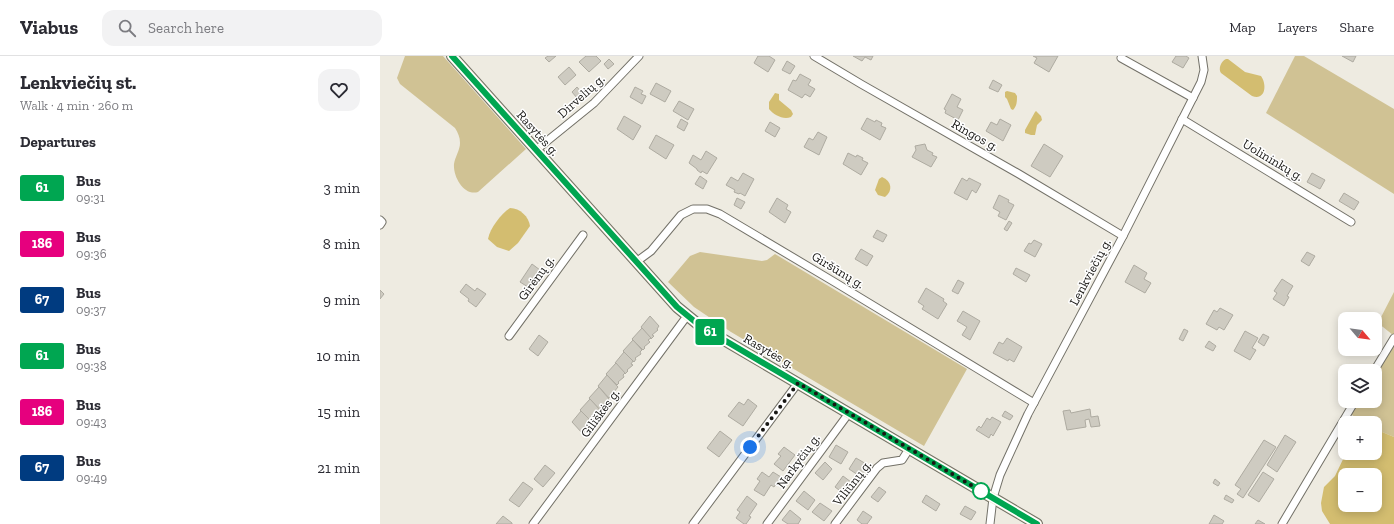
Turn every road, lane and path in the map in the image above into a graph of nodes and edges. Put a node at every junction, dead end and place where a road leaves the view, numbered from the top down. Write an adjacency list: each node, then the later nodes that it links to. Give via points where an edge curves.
1 (452, 56): 8 (main road, Rasytės g.)
2 (639, 56): 8 (street, Dirvelių g., via 594,103)
3 (814, 56): 11 (street, Ringos g.)
4 (1202, 56): 6 (street, Lenkviečių g., via 1204,70)
5 (1122, 58): 6 (street)
6 (1193, 98): 7 (street, Lenkviečių g.)
7 (1182, 119): 9 (street, Uolininkų g.); 11 (street, Lenkviečių g.)
8 (536, 150): 12 (main road, Rasytės g.)
9 (1351, 222)
10 (583, 235): 14 (street, Girėnų g.)
11 (1123, 236): 18 (street, Lenkviečių g.)
12 (636, 262): 13 (main road, Rasytės g.); 18 (street, Giršūnų g., via 651,251 681,215 693,209 707,209 720,214)
13 (687, 316): 17 (main road, Rasytės g.); 23 (street, Giliškės g.)
14 (509, 336)
15 (1394, 338): 16 (street)
16 (1378, 364)
17 (798, 383): 20 (main road, Rasytės g.); 24 (street)
18 (1034, 403): 22 (street, Lenkviečių g., via 1000,475)
19 (1351, 408): 29 (street)
20 (848, 413): 21 (main road, Rasytės g.); 25 (street, Narkyčių g.)
21 (909, 450): 22 (main road, Rasytės g.); 26 (street, Viliūnų g., via 902,460 883,463 877,468)
22 (993, 498): 27 (street, Lenkviečių g.); 28 (main road, Rasytės g.)
23 (533, 524)
24 (693, 524)
25 (767, 524)
26 (835, 524)
27 (990, 524)
28 (1037, 524)
29 (1282, 524)

